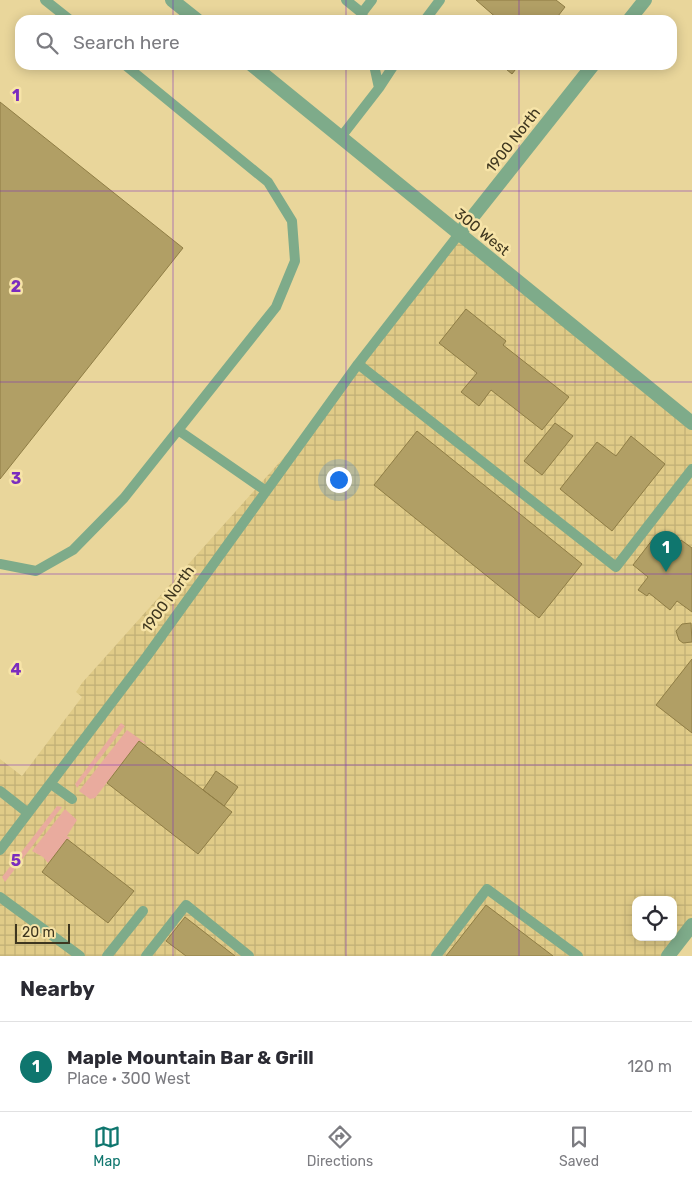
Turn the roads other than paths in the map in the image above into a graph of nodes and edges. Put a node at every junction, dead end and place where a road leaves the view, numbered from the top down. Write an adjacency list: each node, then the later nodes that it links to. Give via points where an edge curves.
1 (45, 0): 7 (lane)
2 (172, 0): 8 (street)
3 (346, 0): 9 (lane)
4 (372, 0): 10 (lane)
5 (440, 0): 11 (lane)
6 (645, 0): 12 (street)
7 (64, 15)
8 (191, 15)
9 (362, 15)
10 (364, 15)
11 (429, 15)
12 (633, 15)
13 (131, 70): 23 (lane, via 268,182 292,221 295,261 276,307)
14 (258, 70): 19 (street, 300 West)
15 (375, 70): 18 (lane)
16 (391, 70): 18 (lane)
17 (589, 70): 20 (street, 1900 North)
18 (379, 88): 19 (lane)
19 (341, 137): 20 (street, 300 West)
20 (459, 234): 21 (lane, 1900 North); 22 (street, 300 West)
21 (358, 364): 24 (lane, via 616,567); 25 (lane, 1900 North)
22 (692, 424)
23 (178, 430): 25 (lane); 26 (lane, via 124,498 74,550 36,571)
24 (692, 469)
25 (266, 491): 27 (lane, 1900 North)
26 (0, 564)
27 (51, 784): 29 (lane); 30 (lane, 1900 North)
28 (0, 791): 30 (lane)
29 (72, 799)
30 (28, 813): 31 (lane, 1900 North)
31 (0, 850)
32 (0, 897): 35 (lane)
33 (143, 911): 36 (lane)
34 (692, 925): 41 (street)
35 (80, 956)
36 (107, 956)
37 (146, 956): 38 (lane, via 186,905)
38 (249, 956)
39 (436, 956): 40 (lane, via 487,888)
40 (578, 956)
41 (668, 956)

